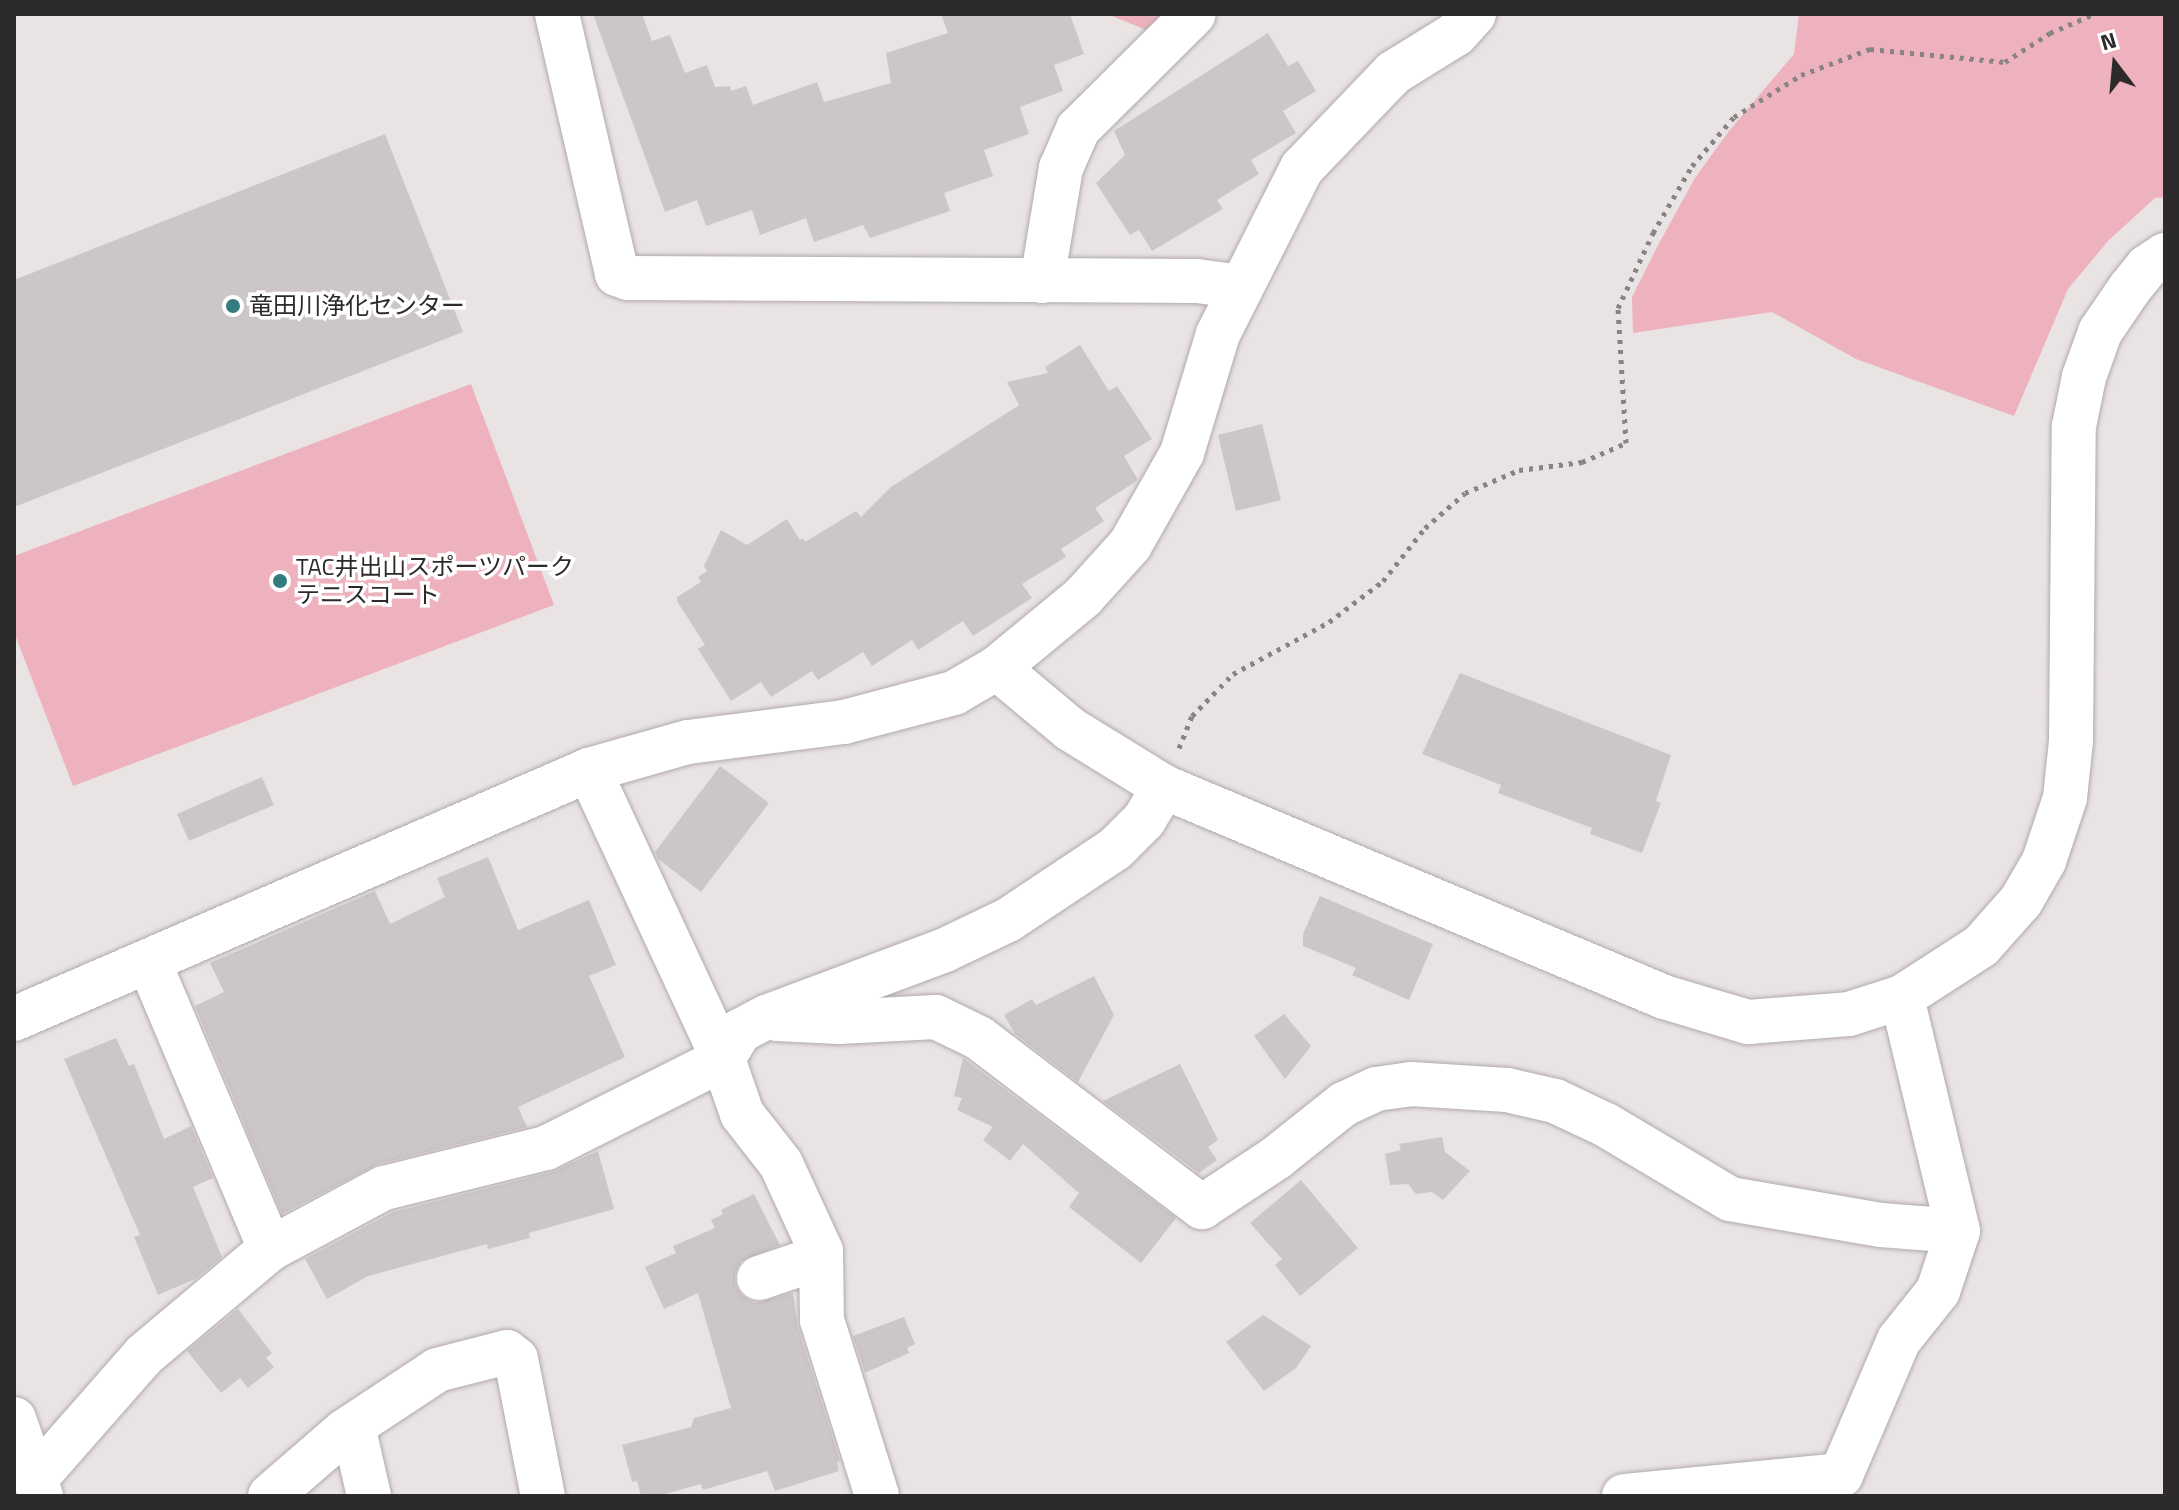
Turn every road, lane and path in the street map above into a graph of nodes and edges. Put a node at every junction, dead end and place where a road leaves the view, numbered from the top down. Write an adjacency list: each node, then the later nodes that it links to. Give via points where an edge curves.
1 (557, 14): 6 (street, via 617,274)
2 (1194, 14): 6 (street, via 1078,129 1061,168)
3 (1474, 14): 7 (street, via 1456,34 1393,73 1302,168)
4 (2094, 14): 10 (path, via 2050,33 2005,62 1870,49 1801,75 1734,117 1692,166 1618,308 1626,443 1582,462 1519,470 1465,493 1425,528 1383,581 1329,622 1233,674 1192,716)
5 (2165, 255): 12 (street, via 2147,267 2100,332 2084,377 2077,414 2071,741 2065,798 2044,861 2021,901 1981,946)
6 (1042, 281): 7 (street, via 1197,281)
7 (1242, 287): 8 (street, via 1218,334 1182,453 1130,545 1083,597)
8 (997, 668): 9 (street, via 954,693 844,722 688,742); 10 (street, via 1070,729)
9 (589, 770): 11 (street); 15 (street)
10 (1164, 787): 12 (street, via 1664,997 1748,1022 1849,1014); 13 (street, via 1144,820 1115,849 1008,920 945,950)
11 (149, 962): 14 (street); 17 (street)
12 (1902, 997): 16 (street)
13 (766, 1017): 15 (street, via 740,1031); 16 (street, via 839,1022 936,1017 979,1038 1202,1207 1344,1104 1376,1089 1411,1084 1507,1090 1555,1101 1730,1199 1881,1225)
14 (14, 1019)
15 (723, 1059): 17 (street, via 546,1148 384,1188); 18 (street, via 742,1114 781,1164)
16 (1958, 1231): 27 (street, via 1938,1291 1899,1340 1841,1475)
17 (270, 1249): 22 (street, via 144,1355)
18 (821, 1257): 19 (street); 23 (street, via 822,1320)
19 (759, 1278)
20 (14, 1419): 22 (street)
21 (353, 1426): 24 (street); 25 (street); 26 (street, via 437,1370 507,1352 516,1359)
22 (39, 1487)
23 (865, 1493)
24 (270, 1496)
25 (369, 1496)
26 (543, 1496)
27 (1624, 1496)

